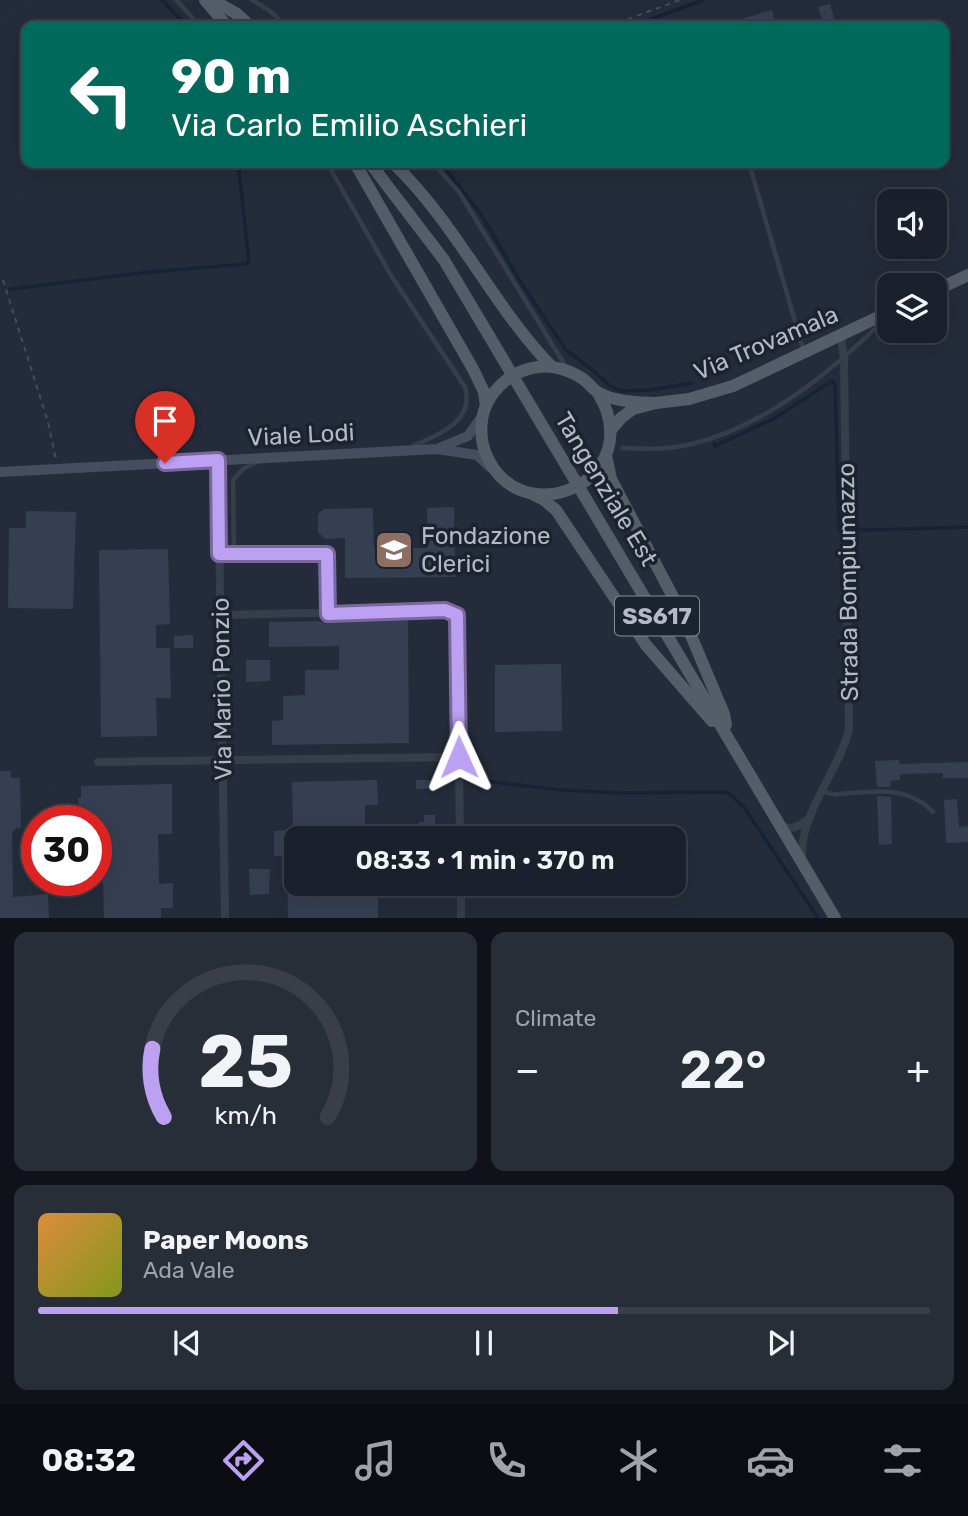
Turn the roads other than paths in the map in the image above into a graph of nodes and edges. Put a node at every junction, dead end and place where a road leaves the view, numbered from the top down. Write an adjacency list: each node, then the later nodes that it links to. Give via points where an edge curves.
1 (176, 0): 4 (lane)
2 (209, 0): 5 (main road); 6 (main road); 7 (main road)
3 (252, 0): 8 (lane)
4 (195, 21)
5 (224, 21)
6 (232, 21)
7 (245, 21)
8 (281, 21)
9 (330, 168): 25 (lane)
10 (358, 168): 27 (main road, via 473,369 484,392)
11 (374, 168): 42 (main road, Tangenziale Est / SS617, via 444,260)
12 (398, 168): 22 (main road, via 419,187 530,344)
13 (437, 168): 23 (lane, via 459,192)
14 (750, 168): 20 (lane)
15 (968, 275): 16 (main road)
16 (947, 285)
17 (877, 319): 19 (main road, Via Trovamala)
18 (877, 325): 21 (lane)
19 (841, 336): 20 (main road, Via Trovamala); 21 (street, Strada Bompiumazzo)
20 (804, 354): 26 (main road, Via Trovamala, via 733,386 689,399)
21 (844, 359): 29 (lane, via 737,428 692,444); 46 (street, Strada Bompiumazzo, via 850,721 843,751)
22 (552, 367): 23 (main road); 27 (main road, via 513,376 502,384)
23 (568, 370): 24 (main road)
24 (598, 393): 26 (main road, Via Trovamala, via 624,401); 28 (main road)
25 (469, 400): 27 (lane); 31 (lane, via 457,422)
26 (656, 402): 28 (main road, Via Trovamala, via 633,410)
27 (484, 412): 30 (street, Viale Lodi, via 468,436); 36 (main road, via 483,448)
28 (610, 431): 32 (main road)
29 (622, 448)
30 (437, 449): 31 (street, Viale Lodi); 36 (street, Viale Lodi, via 477,455)
31 (403, 451): 33 (street, Viale Lodi)
32 (606, 455): 37 (main road, via 588,480 575,488 561,494); 42 (main road, via 611,479 682,614 724,714)
33 (265, 458): 34 (street, Viale Lodi); 39 (lane, via 233,480)
34 (218, 460): 35 (street, Viale Lodi); 38 (street, Via Mario Ponzio)
35 (0, 472)
36 (499, 476): 37 (main road)
37 (531, 494): 42 (main road, via 556,510 646,645)
38 (219, 554): 39 (lane); 41 (street, Via Mario Ponzio)
39 (234, 554): 40 (lane, via 327,554)
40 (328, 614): 41 (street); 43 (street, via 445,610 457,615)
41 (222, 615): 44 (street, Via Mario Ponzio)
42 (727, 736): 50 (main road, Tangenziale Est / SS617)
43 (459, 757): 44 (street); 49 (street)
44 (223, 761): 45 (street); 53 (street, Via Mario Ponzio)
45 (98, 762)
46 (823, 791): 47 (lane, via 834,795 895,791 916,798); 48 (street, Strada Bompiumazzo)
47 (933, 812)
48 (808, 819): 50 (street, via 800,827); 51 (street, Strada Bompiumazzo)
49 (460, 826)
50 (780, 826): 51 (main road, Tangenziale Est / SS617)
51 (802, 861): 55 (main road, Tangenziale Est / SS617)
52 (461, 896): 54 (street)
53 (225, 918)
54 (461, 918)
55 (835, 918)

